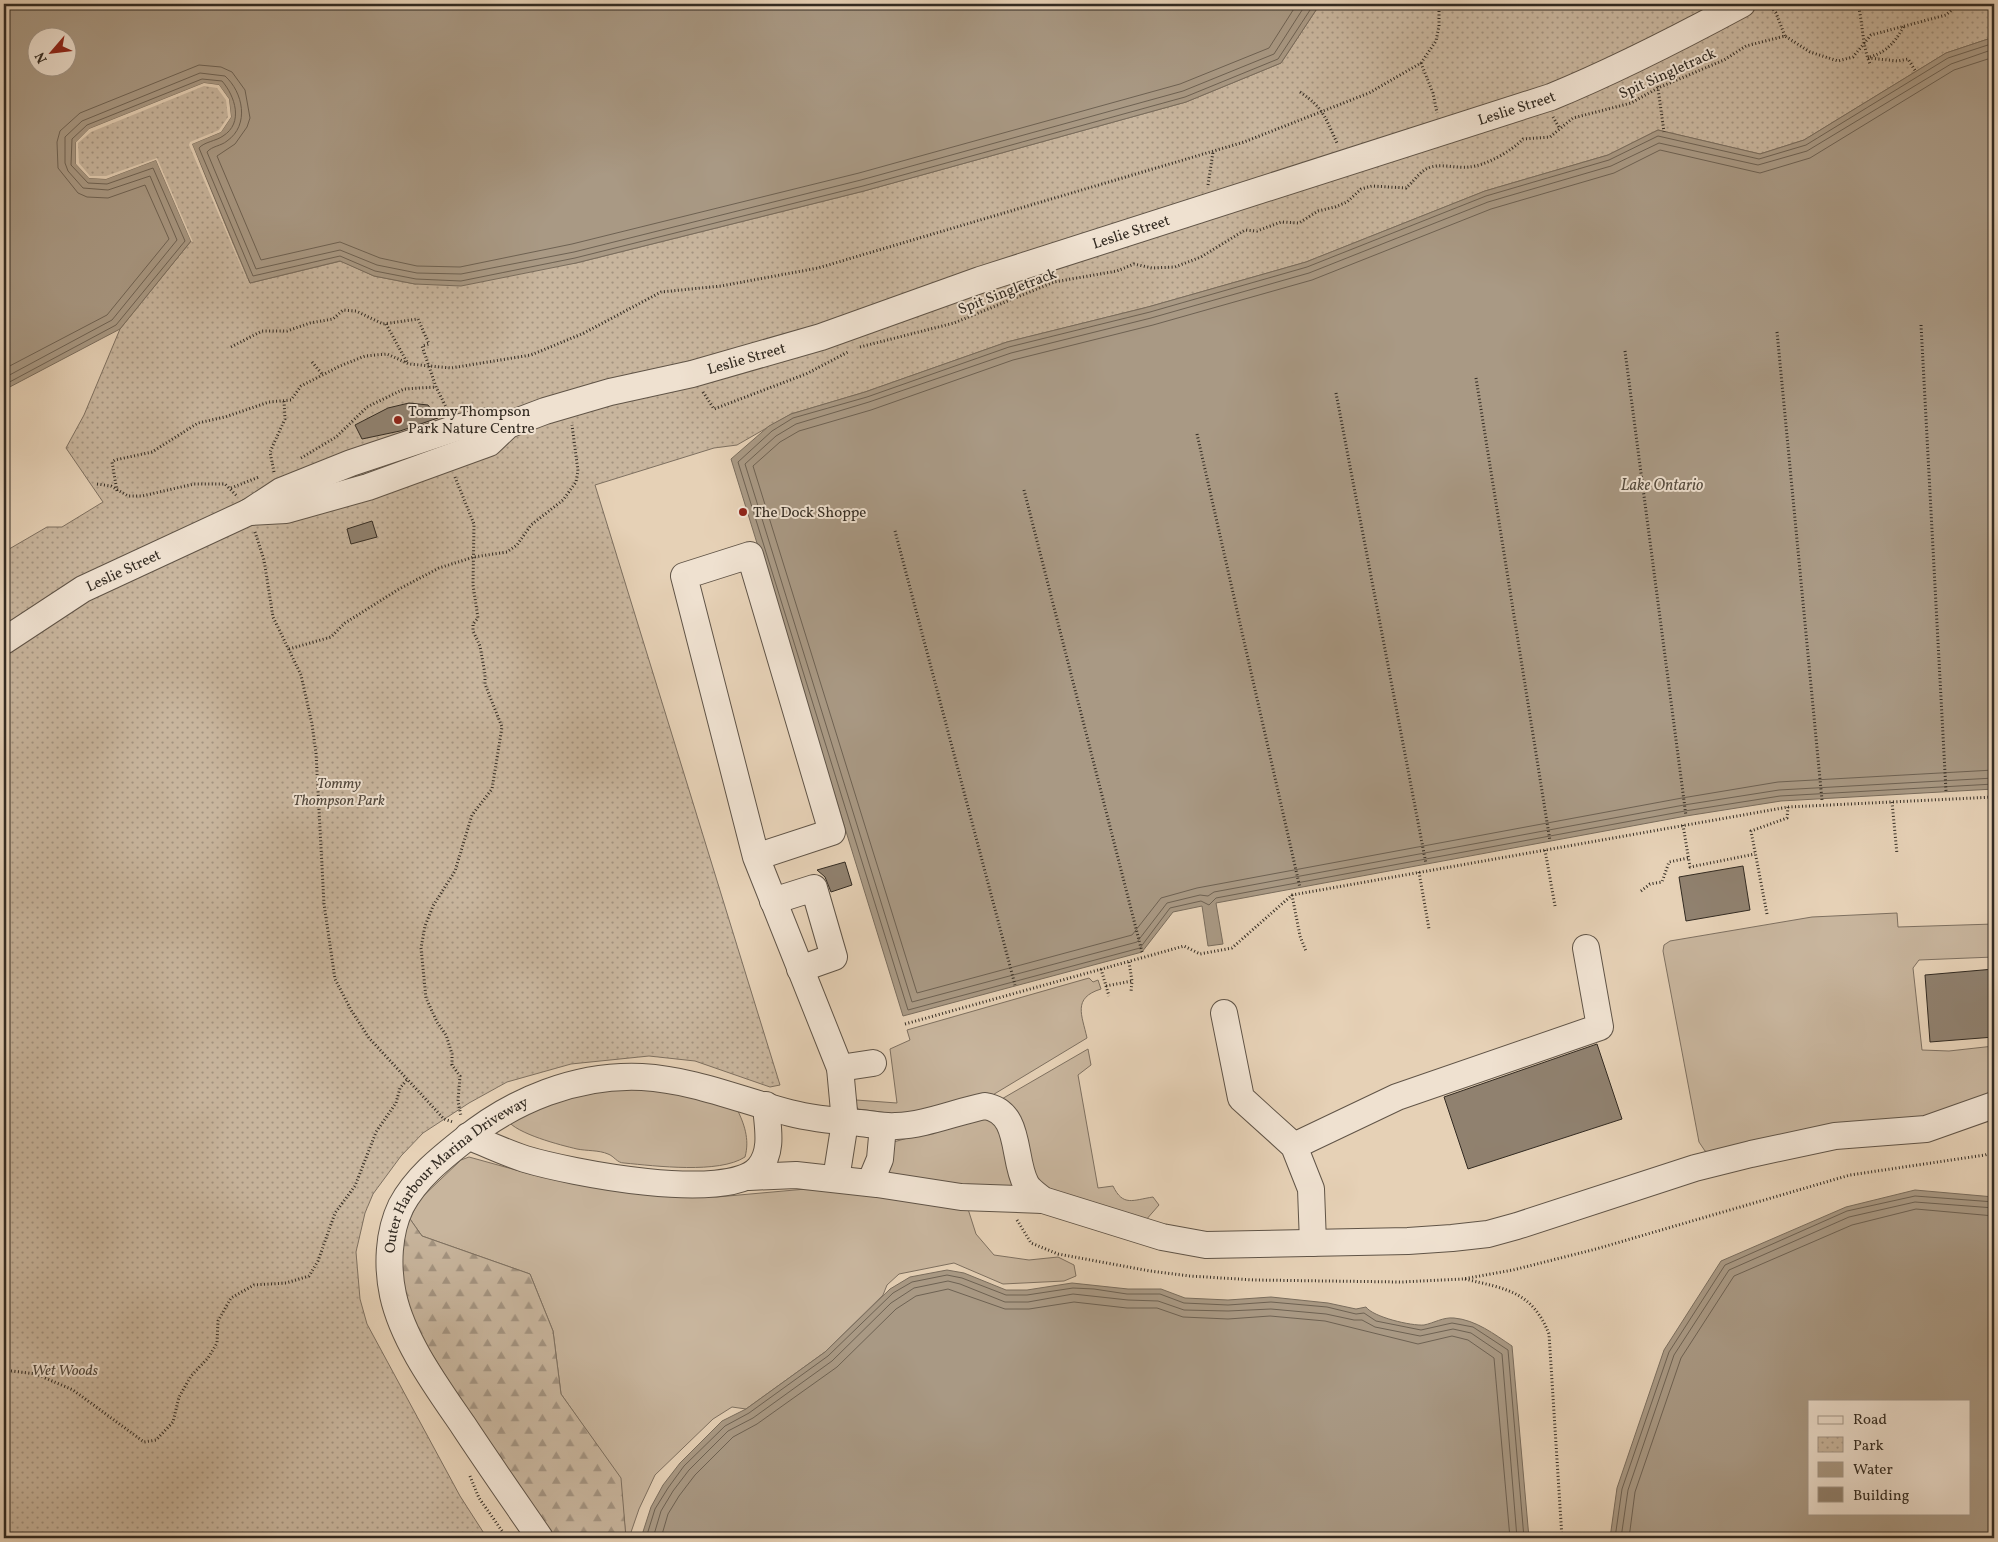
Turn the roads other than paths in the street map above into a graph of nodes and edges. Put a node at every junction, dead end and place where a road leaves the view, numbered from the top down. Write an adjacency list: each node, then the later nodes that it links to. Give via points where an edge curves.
1 (1742, 4): 2 (street, Leslie Street, via 1613,72 1551,97 980,280 821,337 692,374 610,392)
2 (508, 425): 3 (street, Leslie Street, via 489,443 359,490 286,510); 3 (street, Leslie Street, via 488,421 456,428 351,463 281,491)
3 (249, 512): 4 (street, Leslie Street, via 83,589)
4 (4, 641)
5 (756, 857): 5 (street, via 684,576 750,555 832,832); 6 (street)
6 (773, 901): 8 (street); 8 (street, via 814,888 834,957)
7 (1586, 948): 17 (street, via 1600,1027 1397,1097)
8 (800, 969): 11 (street)
9 (1224, 1013): 17 (street, via 1242,1098)
10 (873, 1063): 11 (street)
11 (840, 1068): 14 (street)
12 (766, 1105): 14 (street, Outer Harbour Marina Driveway, via 790,1113); 16 (street, Outer Harbour Marina Driveway, via 676,1080 610,1077 531,1097); 18 (street, via 769,1142 766,1156)
13 (1994, 1105): 22 (street, via 1926,1128 1835,1136 1704,1166 1488,1234 1408,1241)
14 (845, 1122): 15 (street, Outer Harbour Marina Driveway); 19 (street)
15 (883, 1126): 20 (street, via 880,1159); 21 (street, Outer Harbour Marina Driveway, via 917,1125 985,1106 1000,1111 1010,1124 1026,1183)
16 (465, 1130): 18 (street, via 524,1159 599,1176 712,1185); 23 (street, Outer Harbour Marina Driveway, via 415,1186 401,1207 392,1235 388,1266 393,1297 430,1377)
17 (1294, 1146): 22 (street, via 1311,1189)
18 (749, 1177): 19 (street, via 796,1175)
19 (836, 1179): 20 (street)
20 (870, 1183): 21 (street, via 961,1197)
21 (1044, 1200): 22 (street, via 1181,1242)
22 (1313, 1243)
23 (540, 1538)

